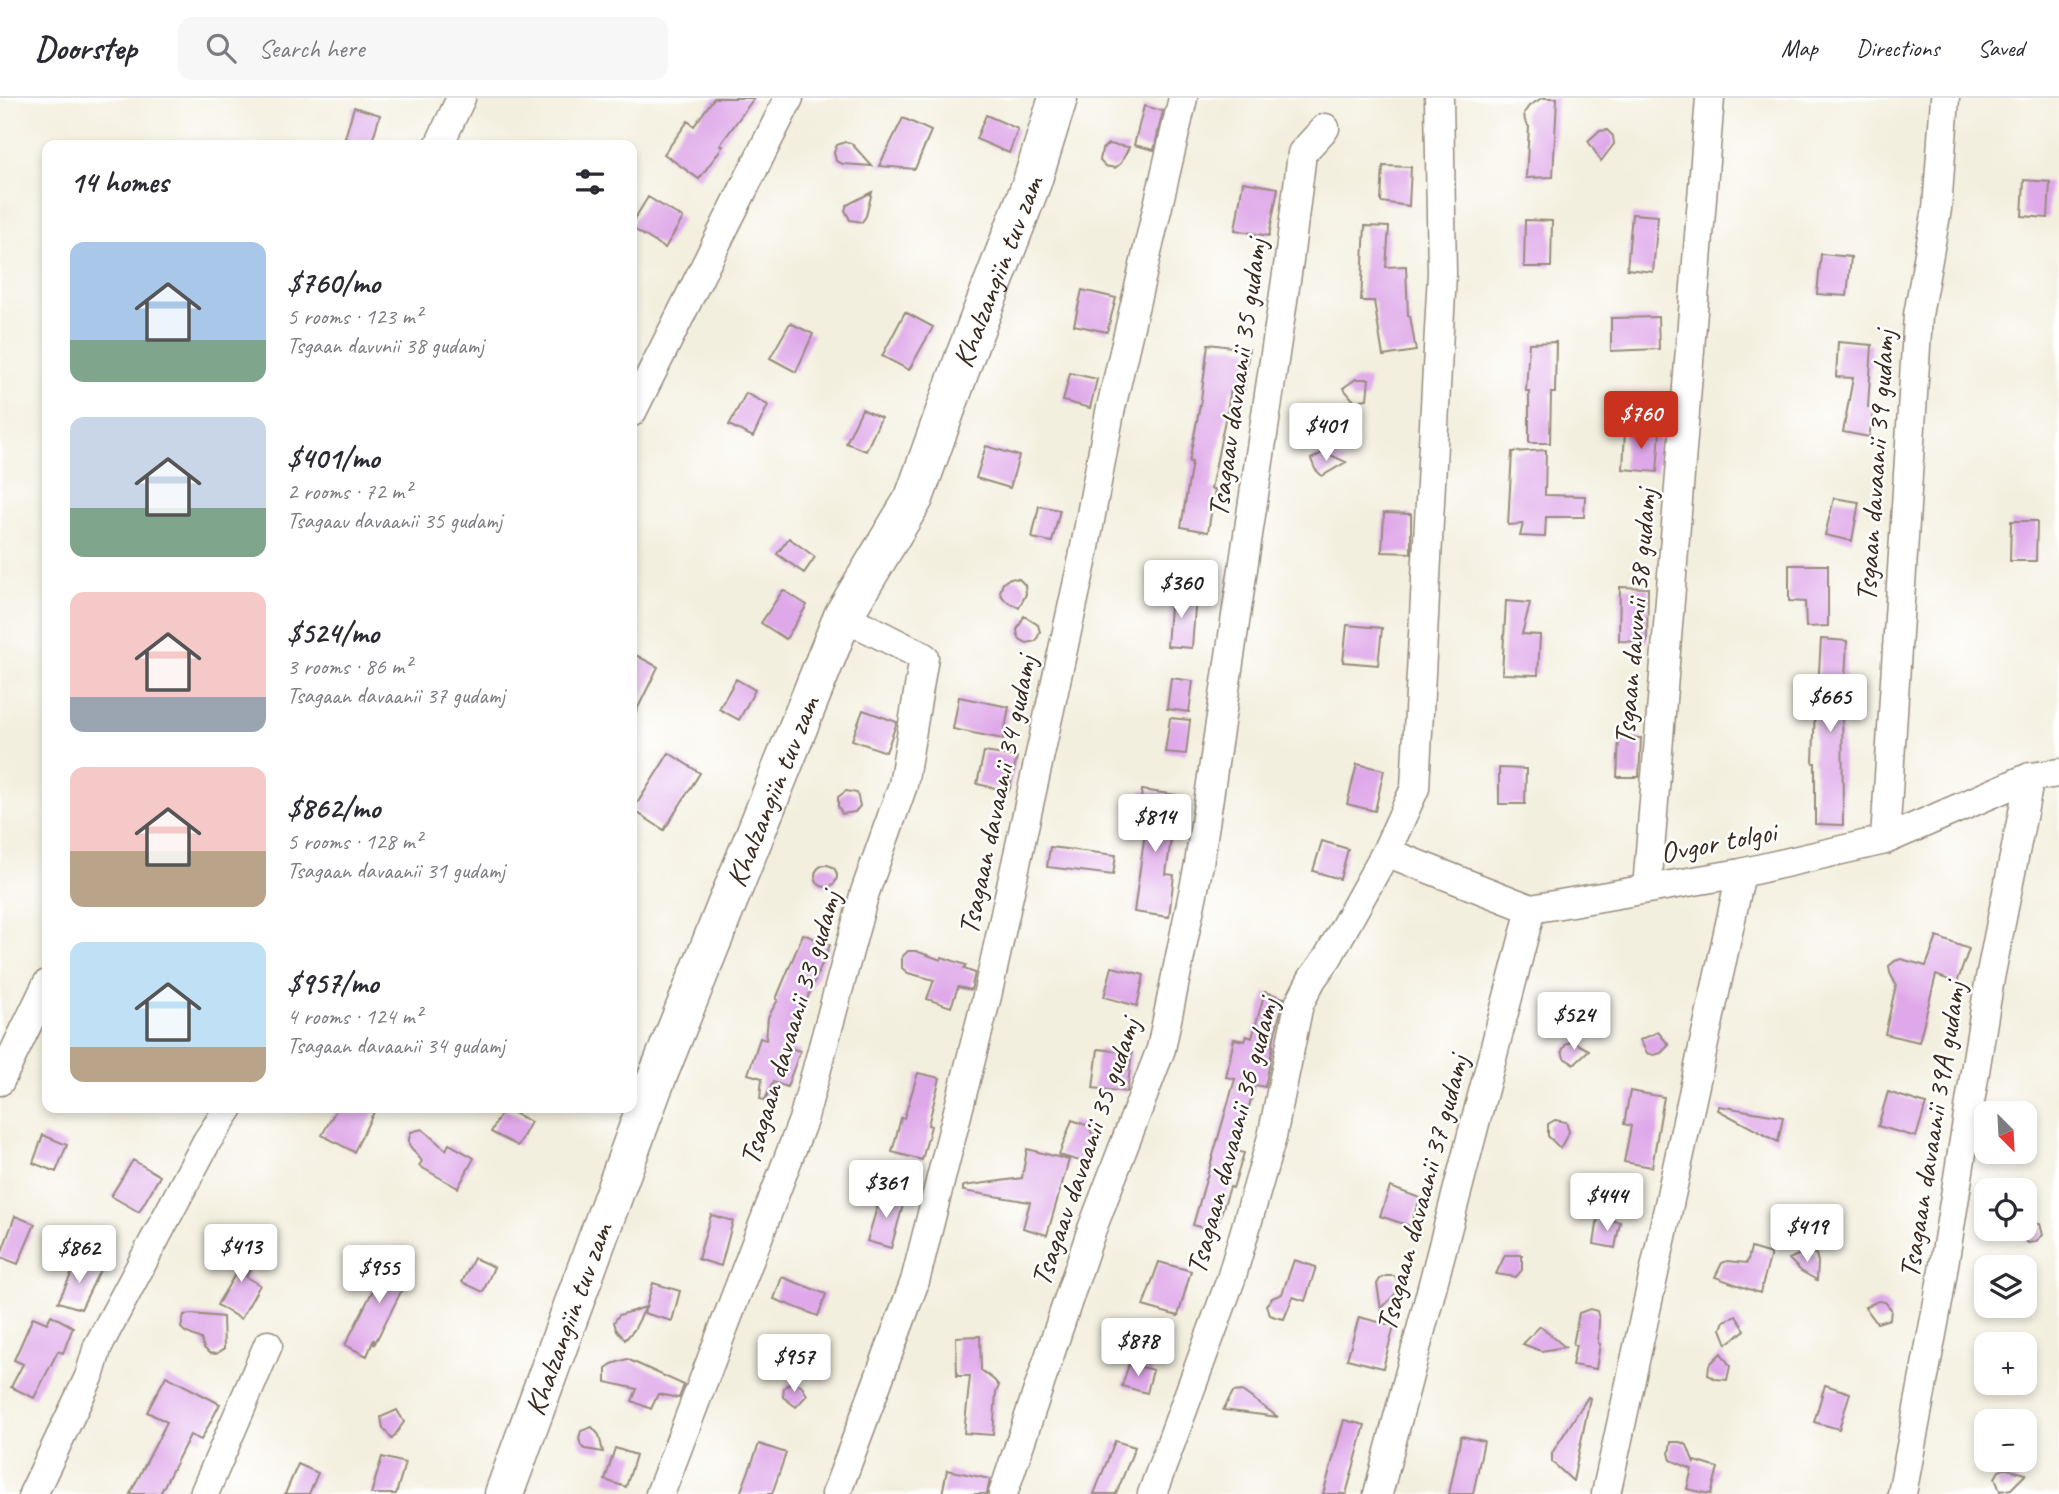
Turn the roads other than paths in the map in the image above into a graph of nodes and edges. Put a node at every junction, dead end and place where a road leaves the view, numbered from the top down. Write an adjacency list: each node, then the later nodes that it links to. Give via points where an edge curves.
1 (461, 98): 9 (street)
2 (789, 98): 10 (street)
3 (1058, 98): 11 (street, Khalzangiin tuv zam, via 1032,182 914,498)
4 (1183, 98): 27 (street, Tsagaan davaanii 34 gudamj, via 1110,412 1083,558 987,996 915,1282)
5 (1439, 98): 15 (street, Tsagaan davaanii 36 gudamj, via 1442,273 1415,788)
6 (1710, 98): 17 (street, Tsgaan davvnii 38 gudamj)
7 (1945, 98): 14 (street, Tsgaan davaanii 39 gudamj, via 1937,209 1919,315)
8 (1325, 128): 28 (street, Tsagaav davaanii 35 gudamj, via 1302,153 1199,864 1161,1049 1092,1228)
9 (441, 140)
10 (637, 402)
11 (843, 616): 25 (street, Khalzangiin tuv zam, via 652,1090); 26 (street, Tsagaan davaanii 33 gudamj, via 923,657 903,785 865,892 803,1119)
12 (2059, 774): 13 (street, Ovgor tolgoi)
13 (2030, 777): 14 (street, Ovgor tolgoi); 32 (street, Tsagaan davaanii 39A gudamj, via 1990,978)
14 (1885, 840): 16 (street, Ovgor tolgoi)
15 (1386, 852): 18 (street); 29 (street, Tsagaan davaanii 36 gudamj, via 1298,1003 1272,1137 1231,1279)
16 (1741, 873): 17 (street, Ovgor tolgoi); 31 (street)
17 (1647, 889): 18 (street, Ovgor tolgoi)
18 (1531, 909): 30 (street, Tsagaan davaanii 37 gudamj)
19 (42, 994): 20 (street)
20 (0, 1081)
21 (226, 1113): 23 (street, via 98,1346 89,1377)
22 (268, 1345): 24 (street)
23 (33, 1494)
24 (204, 1494)
25 (504, 1494)
26 (660, 1494)
27 (836, 1494)
28 (1003, 1494)
29 (1152, 1494)
30 (1378, 1494)
31 (1606, 1494)
32 (1902, 1494)

